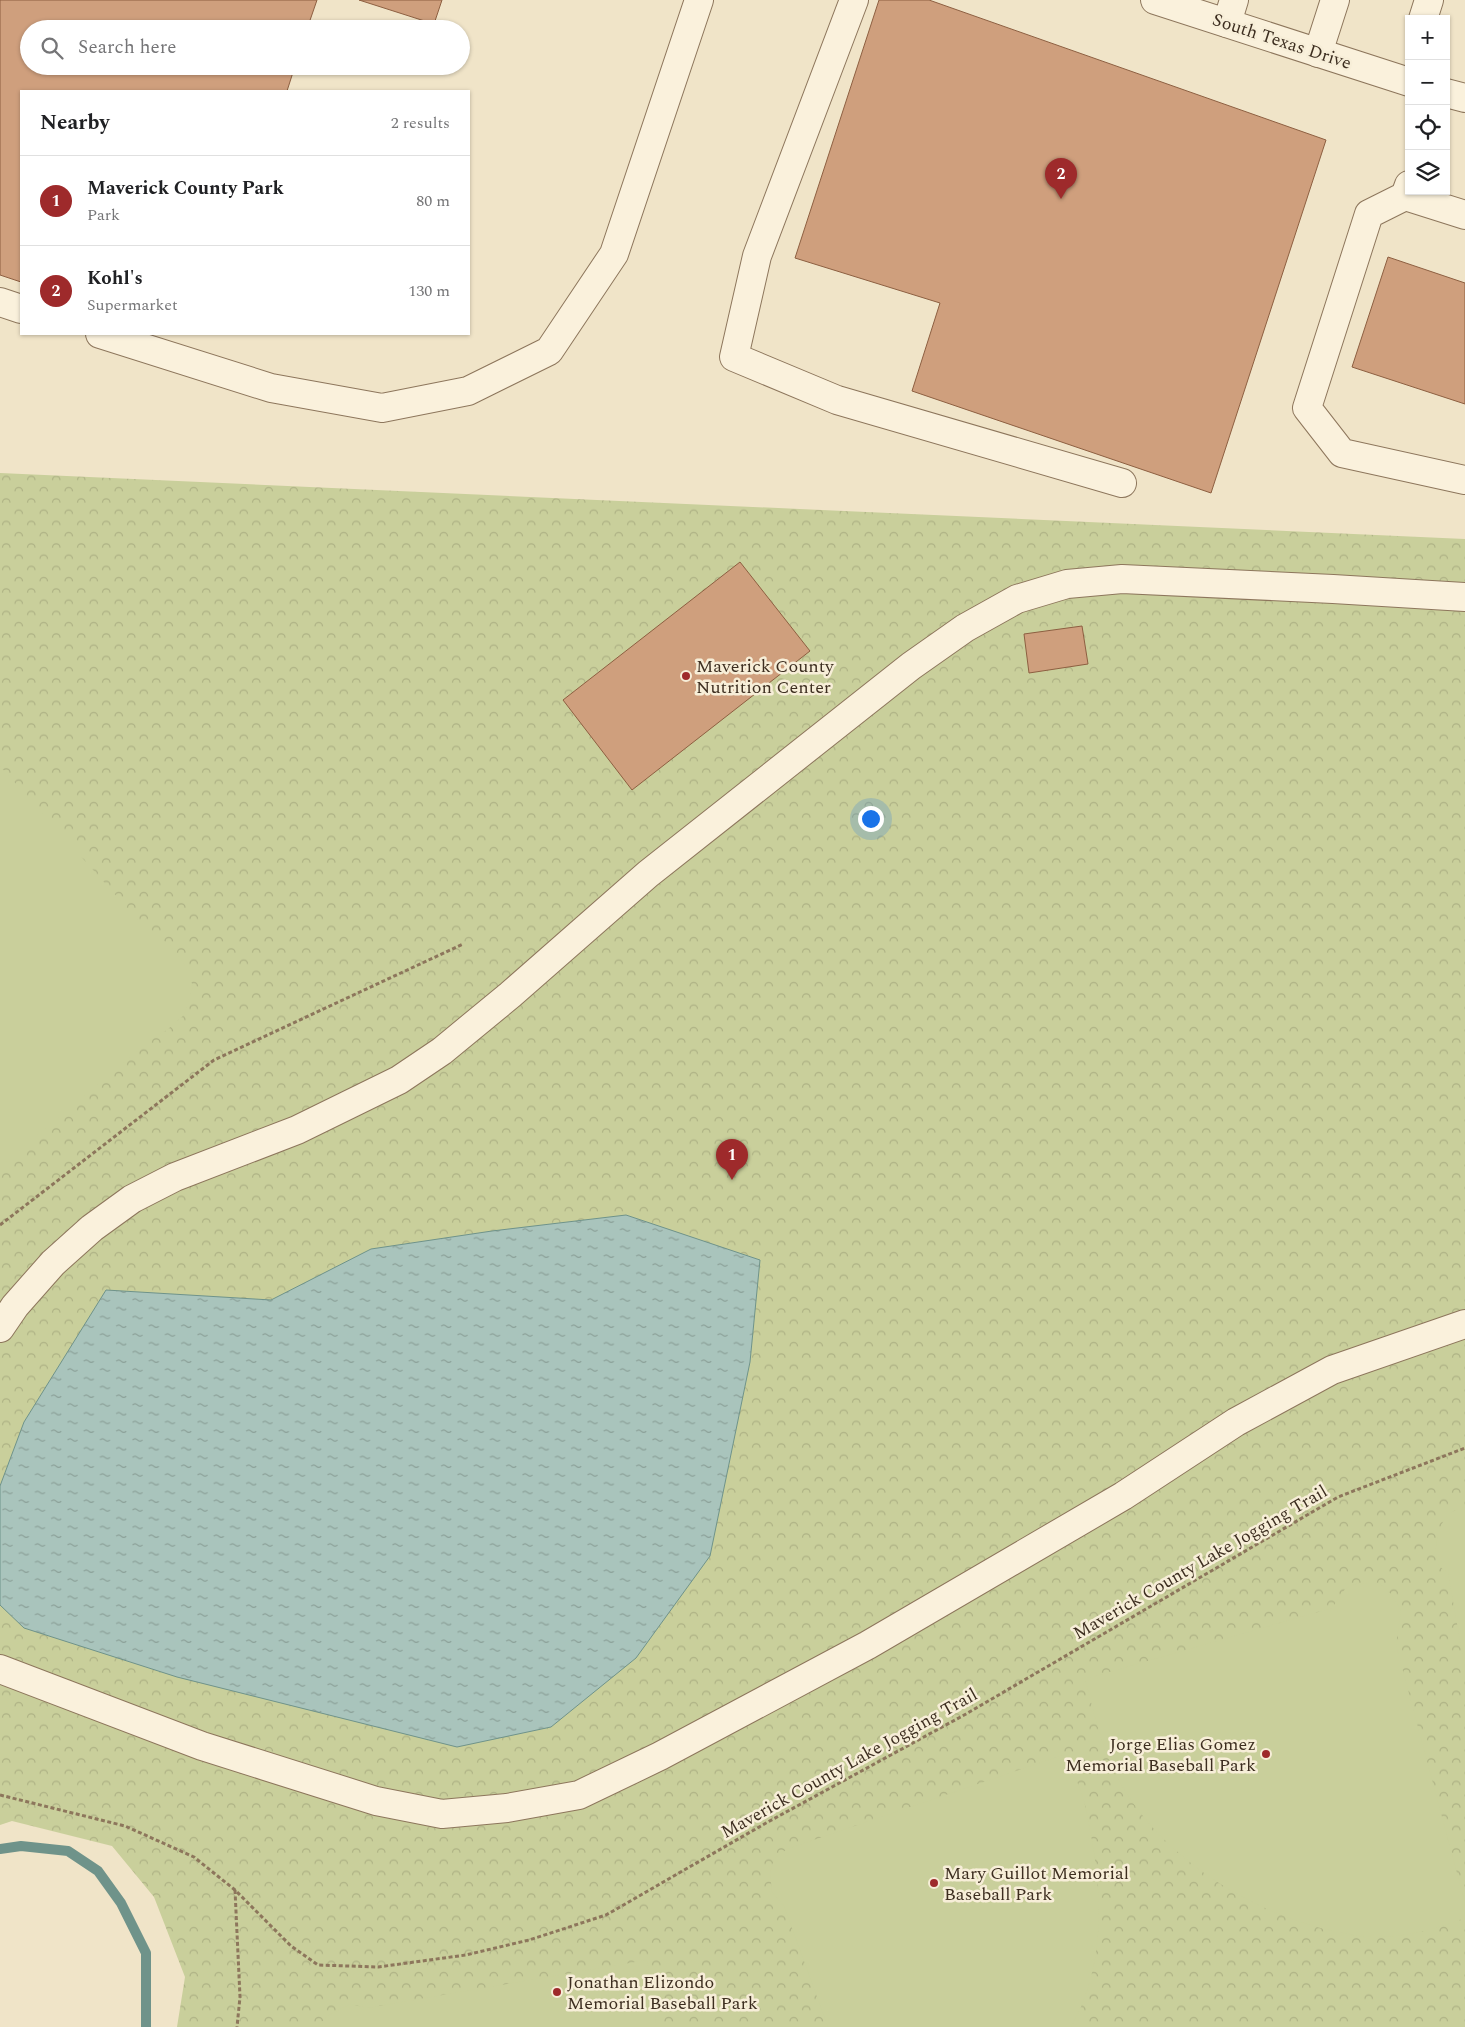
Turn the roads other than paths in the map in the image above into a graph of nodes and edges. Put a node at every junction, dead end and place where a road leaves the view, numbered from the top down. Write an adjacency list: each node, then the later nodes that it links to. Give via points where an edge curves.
1 (699, 0): 17 (lane, via 614,254 549,351 468,391 382,408 271,388)
2 (854, 0): 19 (lane, via 757,256 734,357 837,400)
3 (1155, 0): 6 (lane, South Texas Drive)
4 (1335, 0): 8 (lane)
5 (1428, 0): 7 (lane)
6 (1231, 12): 8 (lane, South Texas Drive)
7 (1424, 15)
8 (1318, 54): 9 (lane, South Texas Drive)
9 (1405, 77)
10 (1450, 94): 11 (lane)
11 (1465, 98)
12 (1405, 191): 18 (lane, via 1369,214 1307,408 1342,453)
13 (1419, 195): 14 (lane)
14 (1465, 215)
15 (0, 302): 16 (lane)
16 (20, 309)
17 (103, 335)
18 (1465, 480)
19 (1122, 482)
20 (1465, 597): 22 (lane, via 1122,579 1067,584 1017,599 965,628 911,666 686,843 442,1052 400,1080 297,1130 175,1177 132,1199 52,1263)
21 (1465, 1324): 23 (lane, via 1332,1370 1236,1422 1123,1496 868,1644 660,1756 579,1795 507,1808 442,1814 376,1801 202,1746)
22 (0, 1328)
23 (0, 1669)

